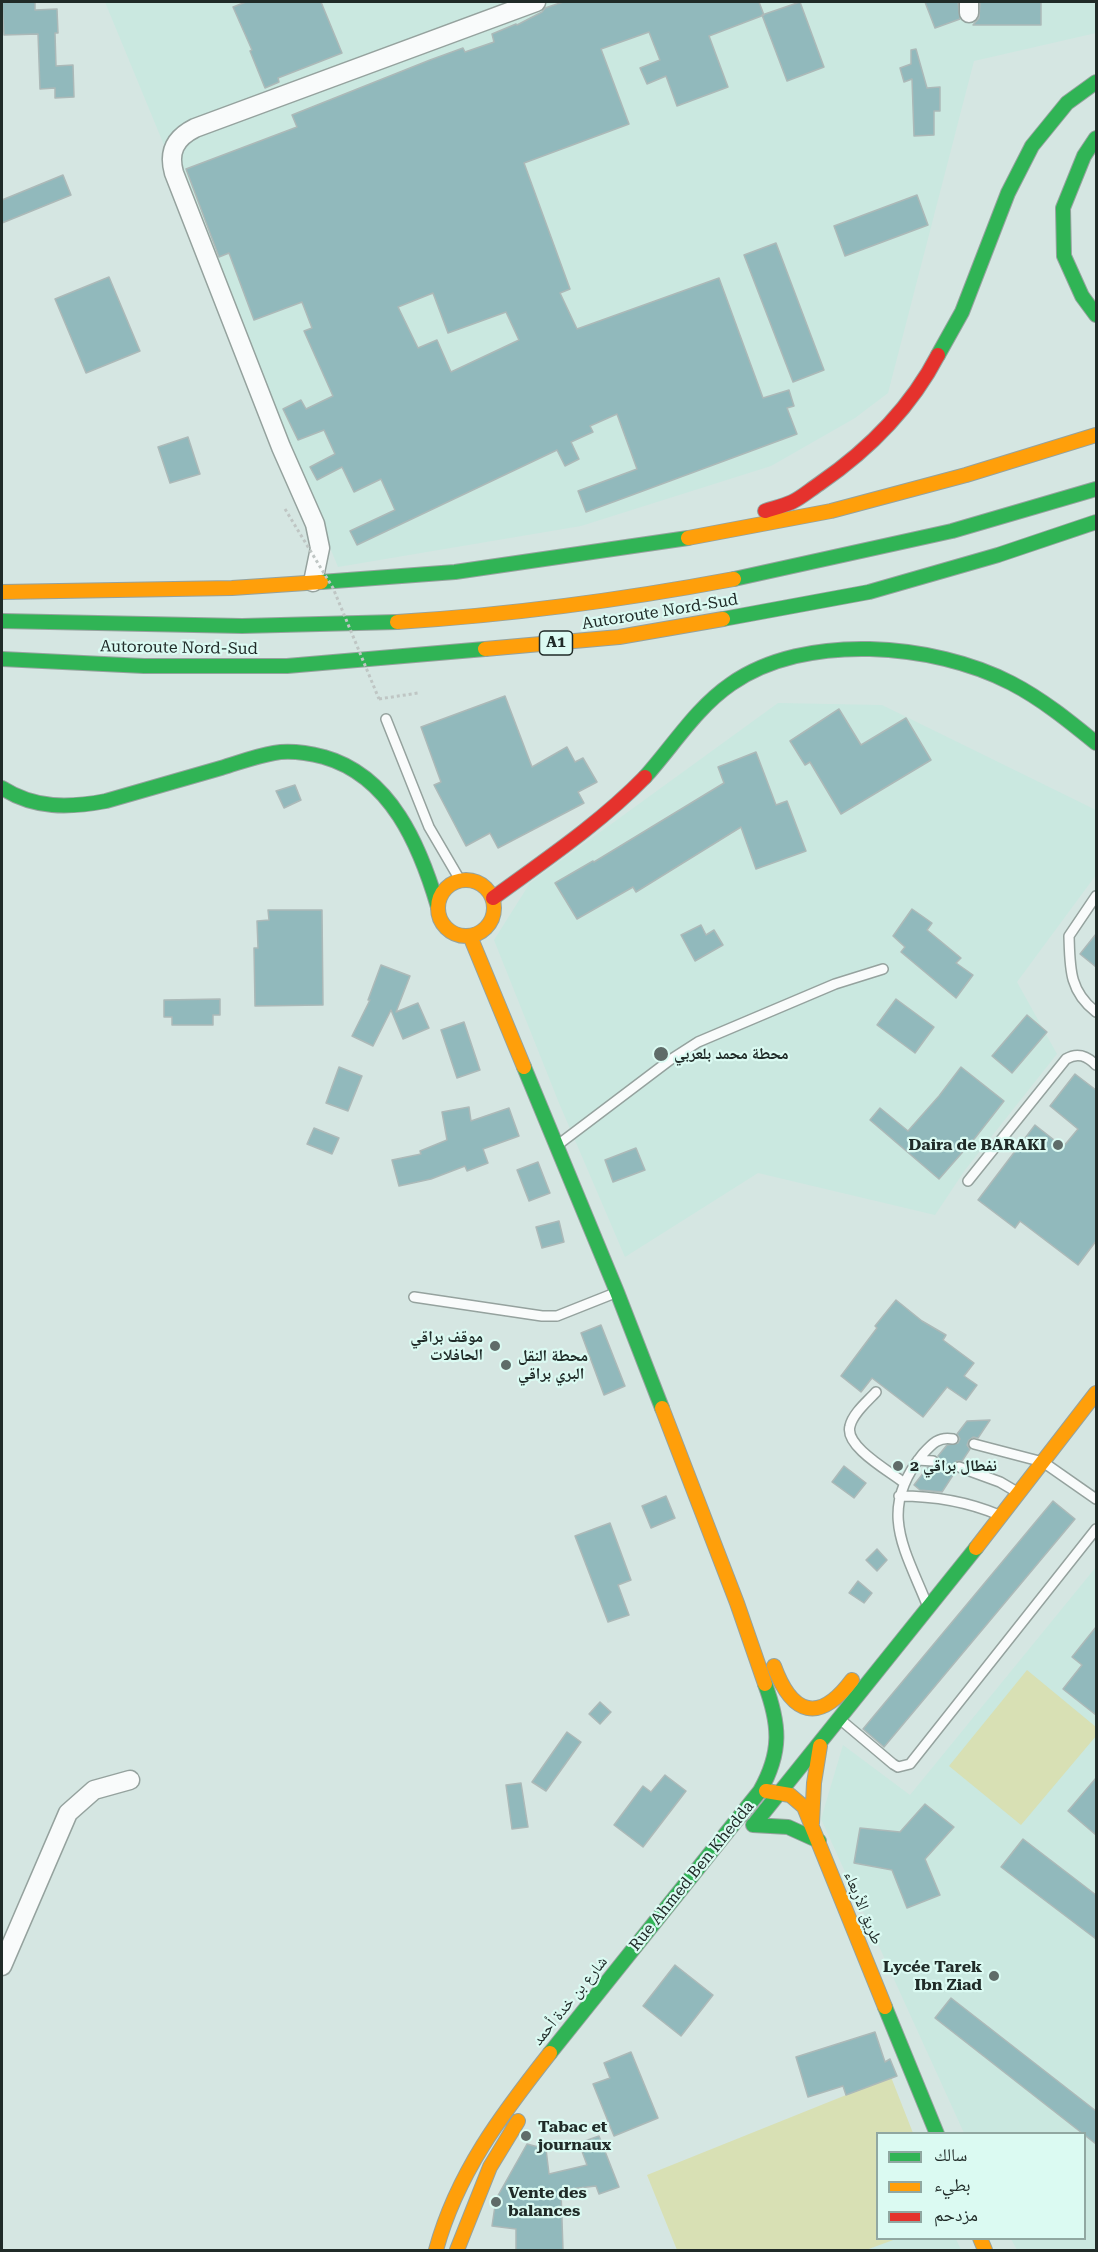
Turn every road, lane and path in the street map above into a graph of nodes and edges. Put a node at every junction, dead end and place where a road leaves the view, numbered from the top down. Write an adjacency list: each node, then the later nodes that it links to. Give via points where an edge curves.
1 (536, 2): 10 (street, via 195,128 185,133 172,151 174,173 280,447 315,524 320,548)
2 (1096, 82): 9 (main road, via 1066,102 1032,146 1008,193 962,312 930,371 901,410 830,476 792,501)
3 (1096, 138): 4 (main road, via 1084,156 1063,208 1064,256 1082,296)
4 (1096, 315)
5 (1096, 435): 9 (main road, via 831,512)
6 (1096, 489): 12 (main road, Autoroute Nord-Sud / A1, via 954,531 785,570 648,595 509,613 387,623 248,626)
7 (285, 509): 14 (path, bridge, via 333,588 379,699)
8 (1096, 522): 13 (main road, Autoroute Nord-Sud / A1, via 868,592 619,637 287,666 144,666)
9 (678, 540): 10 (main road, via 455,572)
10 (314, 582): 11 (main road, via 232,588)
11 (2, 592)
12 (2, 621)
13 (2, 659)
14 (418, 693)
15 (386, 719): 18 (lane, via 429,827)
16 (1096, 743): 20 (main road, via 1035,696 961,662 886,649 793,657 753,672 715,696 654,768 614,807)
17 (2, 788): 21 (main road, via 36,804 66,807 106,801 275,753 324,756 368,779 406,824 430,874)
18 (460, 880): 20 (main road, via 480,883); 21 (main road, via 442,893)
19 (1096, 896): 24 (lane, via 1069,936 1074,986)
20 (493, 898): 22 (main road, via 494,916 490,924)
21 (438, 907): 22 (main road, via 439,916 451,932)
22 (470, 936): 26 (main road, شارع بن خدة أحمد)
23 (883, 969): 26 (lane, via 835,984 698,1042)
24 (1096, 1012)
25 (1096, 1065): 27 (lane, via 1080,1055 1066,1059)
26 (557, 1145): 28 (main road, شارع بن خدة أحمد)
27 (968, 1181)
28 (617, 1292): 29 (lane, via 557,1316); 44 (main road, شارع بن خدة أحمد)
29 (414, 1297)
30 (876, 1392): 38 (lane, via 851,1423 851,1439)
31 (1096, 1393): 36 (main road, Rue Ahmed Ben Khedda)
32 (953, 1438): 34 (lane, via 936,1440)
33 (974, 1444): 36 (lane)
34 (918, 1460): 35 (lane); 38 (lane)
35 (933, 1461)
36 (1043, 1462): 39 (main road, Rue Ahmed Ben Khedda); 41 (lane)
37 (959, 1467): 39 (lane)
38 (903, 1482): 40 (lane)
39 (1019, 1493): 42 (main road, Rue Ahmed Ben Khedda)
40 (899, 1496): 42 (lane, via 945,1498); 45 (lane, via 901,1537)
41 (1096, 1499)
42 (1001, 1516): 45 (main road, Rue Ahmed Ben Khedda)
43 (1096, 1529): 47 (lane, via 910,1764 893,1764)
44 (737, 1603): 46 (main road, via 754,1621 785,1691 803,1707 828,1705 875,1652); 50 (main road, شارع بن خدة أحمد, via 778,1726 775,1760)
45 (929, 1609): 46 (main road, Rue Ahmed Ben Khedda)
46 (905, 1638): 47 (main road, Rue Ahmed Ben Khedda)
47 (840, 1719): 48 (main road, Rue Ahmed Ben Khedda)
48 (820, 1743): 51 (main road, Rue Ahmed Ben Khedda); 52 (main road)
49 (130, 1780): 54 (street, via 94,1790 68,1814)
50 (760, 1791): 51 (main road, طريق الأربعاء); 57 (main road, شارع بن خدة أحمد, via 502,2114 456,2195)
51 (780, 1793): 52 (main road, طريق الأربعاء, via 798,1800); 53 (main road, Rue Ahmed Ben Khedda, via 750,1830 781,1826)
52 (812, 1823): 53 (main road, طريق الأربعاء)
53 (819, 1841): 56 (main road, طريق الأربعاء)
54 (2, 1966)
55 (529, 2108): 58 (main road, via 490,2168)
56 (937, 2132)
57 (436, 2250)
58 (457, 2250)

